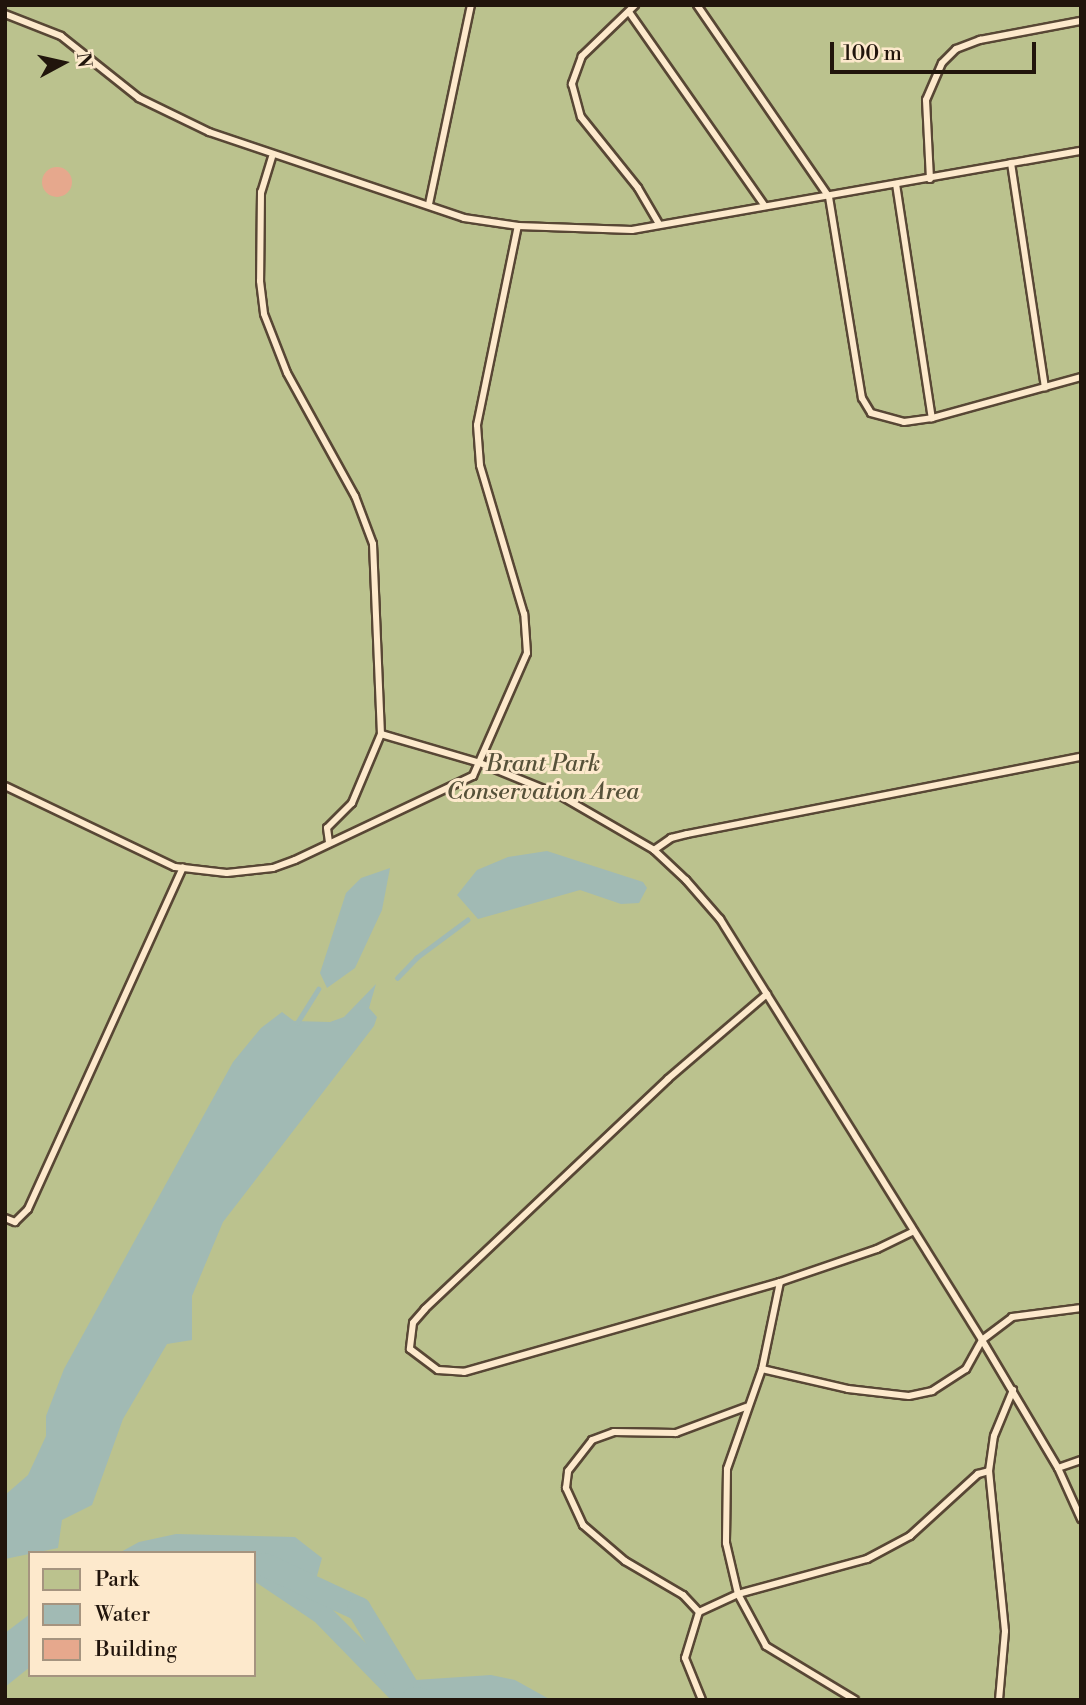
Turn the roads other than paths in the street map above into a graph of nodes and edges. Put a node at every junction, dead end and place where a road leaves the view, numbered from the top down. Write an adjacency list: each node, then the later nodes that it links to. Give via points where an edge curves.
1 (471, 5): 13 (lane)
2 (635, 5): 4 (lane)
3 (697, 5): 12 (lane)
4 (629, 12): 14 (lane); 15 (lane, via 582,56 573,92 581,117 638,188)
5 (5, 14): 8 (lane, via 61,36 139,97)
6 (1081, 22): 10 (lane, via 980,40 956,49 942,63 926,100)
7 (1081, 151): 9 (lane)
8 (272, 157): 13 (lane); 20 (lane, via 261,192 264,314 286,373 355,496 373,544)
9 (1011, 163): 10 (lane); 18 (lane)
10 (930, 179): 11 (lane)
11 (896, 184): 12 (lane); 19 (lane)
12 (829, 197): 14 (lane); 19 (lane, via 865,405 881,419)
13 (429, 204): 16 (lane, via 464,218)
14 (765, 206): 15 (lane)
15 (659, 224): 16 (lane, via 632,230)
16 (518, 226): 22 (lane, via 477,425 480,465 524,614 527,653)
17 (1081, 377): 18 (lane)
18 (1045, 387): 19 (lane)
19 (932, 418)
20 (381, 734): 22 (lane); 24 (lane, via 352,803 327,828)
21 (1081, 757): 25 (lane, via 687,834)
22 (480, 763): 24 (lane, via 473,776 456,785); 25 (lane, via 561,796)
23 (5, 786): 26 (lane)
24 (329, 842): 26 (lane, via 273,868 227,873)
25 (654, 850): 27 (lane, via 720,919)
26 (183, 868): 28 (lane, via 28,1209 15,1222)
27 (767, 994): 29 (lane); 30 (lane, via 668,1079 425,1310 413,1323 410,1349 438,1370 464,1372)
28 (5, 1218)
29 (914, 1231): 30 (lane, via 877,1249); 32 (lane)
30 (780, 1282): 33 (lane)
31 (1081, 1308): 32 (lane, via 1012,1317)
32 (982, 1340): 33 (lane, via 966,1369 932,1391 909,1396 848,1389); 34 (lane)
33 (762, 1369): 35 (lane)
34 (1013, 1390): 37 (lane); 38 (lane, via 994,1436)
35 (747, 1407): 40 (lane, via 727,1469 724,1496 726,1543); 41 (lane, via 676,1433 614,1432 592,1440 568,1471 566,1488 583,1525 625,1561 683,1595)
36 (1081, 1461): 37 (lane)
37 (1058, 1468): 39 (lane)
38 (989, 1471): 40 (lane, via 978,1474 911,1536 867,1559); 44 (lane, via 1005,1631)
39 (1081, 1519)
40 (738, 1594): 41 (lane); 43 (lane, via 766,1646)
41 (699, 1612): 42 (lane, via 685,1658)
42 (702, 1700)
43 (855, 1700)
44 (999, 1700)

